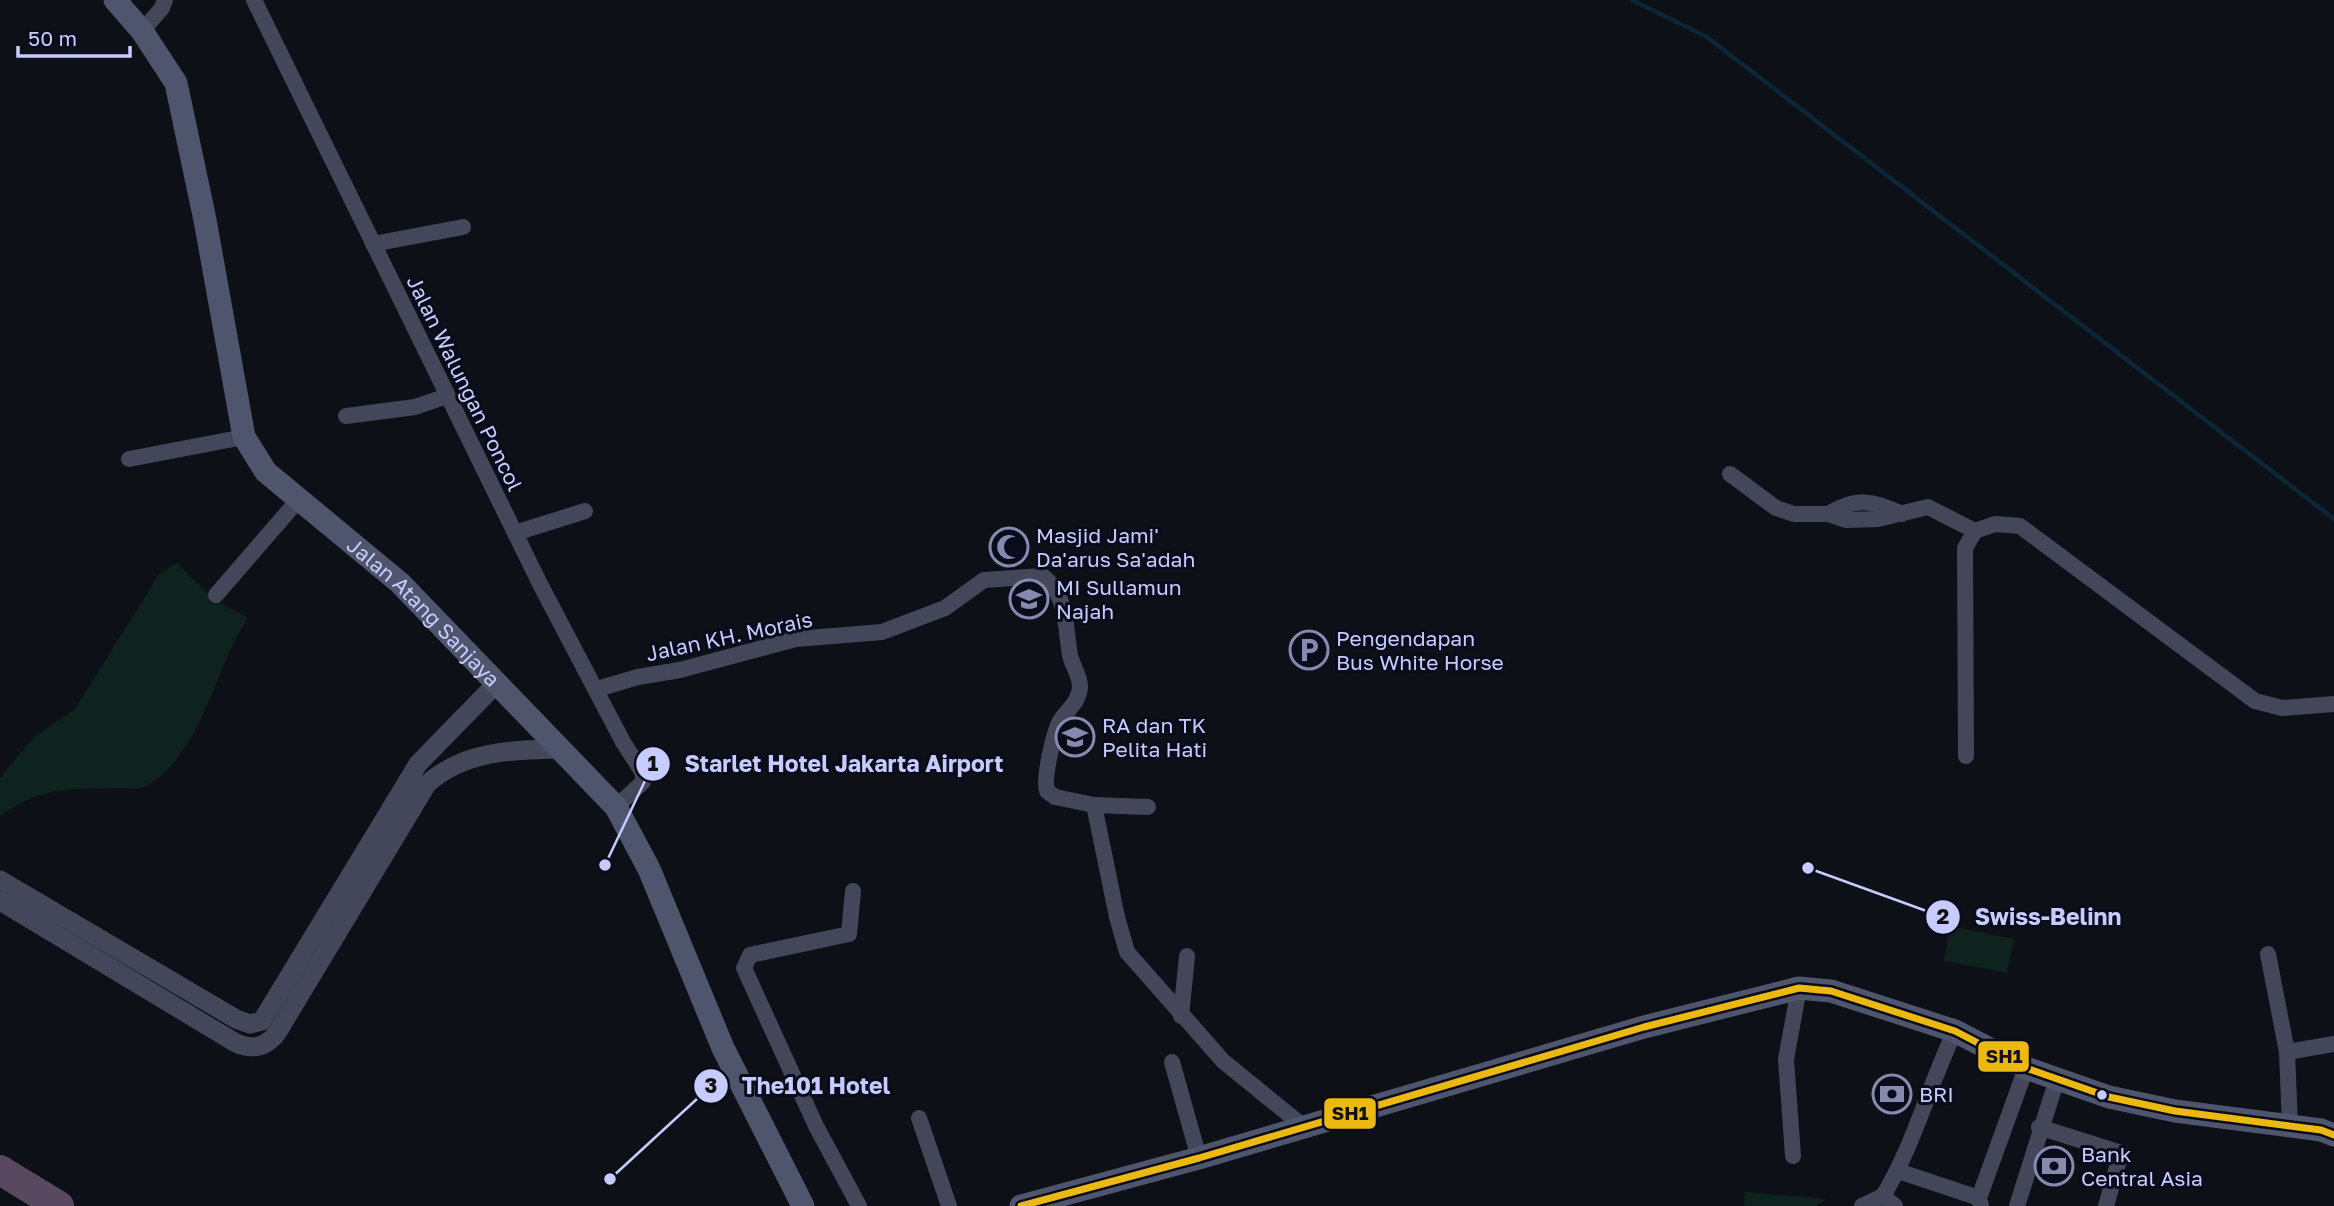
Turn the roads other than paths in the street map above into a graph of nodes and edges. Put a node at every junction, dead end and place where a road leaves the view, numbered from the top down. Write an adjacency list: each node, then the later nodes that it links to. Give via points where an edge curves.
1 (115, 0): 4 (main road, Jalan Atang Sanjaya)
2 (164, 0): 4 (street)
3 (254, 0): 6 (street, Jalan Walungan Poncol)
4 (142, 31): 9 (main road, Jalan Atang Sanjaya, via 176,83)
5 (463, 227): 6 (street)
6 (373, 244): 15 (street, Jalan Walungan Poncol)
7 (441, 398): 8 (street, via 415,407)
8 (346, 416)
9 (244, 437): 10 (street); 12 (main road, Jalan Atang Sanjaya, via 266,472)
10 (129, 458)
11 (1730, 474): 14 (street, via 1776,508 1794,514 1828,514 1846,503 1878,502 1902,514 1928,507)
12 (299, 499): 16 (street); 17 (main road, Jalan Atang Sanjaya, via 400,583)
13 (585, 511): 15 (street)
14 (1975, 531): 19 (street, via 1995,524 2020,526 2255,701 2282,708); 21 (street, via 1965,548)
15 (515, 533): 18 (street, Jalan Walungan Poncol)
16 (216, 595)
17 (496, 684): 20 (main road, Jalan Atang Sanjaya); 25 (street, via 418,764 262,1021 250,1024 236,1019)
18 (597, 689): 22 (street, Jalan KH. Morais, via 783,641 882,632 945,608 984,580 1043,576 1053,585 1068,626 1070,655 1080,686 1071,710 1060,719 1045,787 1055,797); 23 (street, Jalan Walungan Poncol, via 643,773 638,786)
19 (2334, 704)
20 (561, 749): 23 (main road, Jalan Atang Sanjaya); 27 (street, via 487,754 453,766 427,784 277,1033 260,1046 236,1043)
21 (1966, 756)
22 (1094, 805): 24 (street); 31 (street, via 1124,947)
23 (617, 807): 50 (main road, Jalan Atang Sanjaya, via 649,869 723,1048)
24 (1148, 807)
25 (0, 880)
26 (853, 891): 51 (street, via 849,934 750,955 744,968 816,1126)
27 (0, 901)
28 (2268, 954): 34 (street)
29 (1187, 956): 31 (street)
30 (1799, 988): 32 (main road, via 1831,991); 39 (main road, via 1644,1027); 43 (street, via 1786,1059)
31 (1181, 1016): 39 (street, via 1223,1061)
32 (1955, 1031): 36 (main road); 46 (street)
33 (2334, 1044): 34 (street)
34 (2287, 1052): 40 (street)
35 (1172, 1062): 44 (street)
36 (2026, 1068): 37 (main road); 48 (street)
37 (2057, 1079): 40 (main road, via 2152,1107); 41 (street)
38 (919, 1118): 52 (street)
39 (1304, 1126): 44 (main road)
40 (2290, 1126): 42 (main road)
41 (2039, 1127): 55 (street); 56 (street, via 2121,1153)
42 (2334, 1135)
43 (1793, 1156)
44 (1199, 1158): 53 (main road)
45 (0, 1170): 49 (highway)
46 (1898, 1171): 47 (street); 48 (street)
47 (1889, 1201): 54 (street)
48 (1980, 1202)
49 (59, 1206)
50 (803, 1206)
51 (859, 1206)
52 (949, 1206)
53 (1021, 1206)
54 (1862, 1206)
55 (2017, 1206)
56 (2106, 1206)

